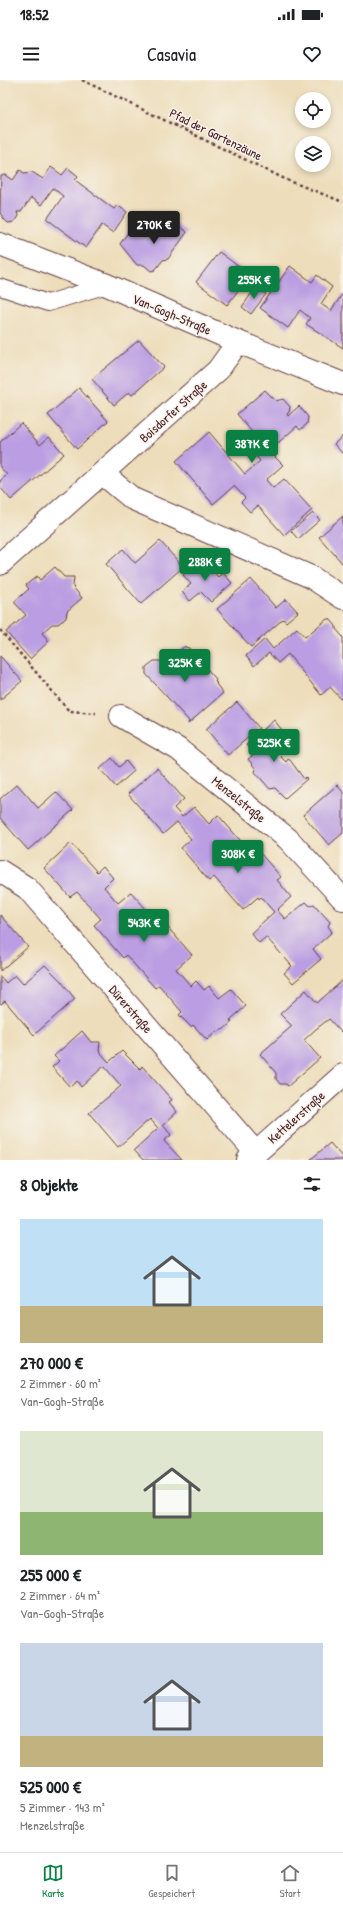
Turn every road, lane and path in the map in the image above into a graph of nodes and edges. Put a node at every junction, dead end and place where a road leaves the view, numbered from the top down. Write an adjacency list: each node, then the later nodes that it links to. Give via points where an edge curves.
1 (82, 80): 2 (path, Pfad der Gartenzäune, via 288,180)
2 (343, 202)
3 (0, 244): 4 (street, Van-Gogh-Straße)
4 (107, 285): 5 (lane, via 48,303); 6 (street, Van-Gogh-Straße)
5 (0, 286)
6 (238, 342): 7 (street, Van-Gogh-Straße); 8 (street, Boisdorfer Straße, via 218,370)
7 (343, 384)
8 (103, 474): 9 (street, Boisdorfer Straße); 10 (street, via 133,499 311,577)
9 (0, 564)
10 (343, 598)
11 (0, 630): 12 (path, via 69,711)
12 (121, 716): 14 (street, Menzelstraße, via 178,749 288,839)
13 (0, 871): 16 (street, Dürerstraße, via 27,888)
14 (343, 899)
15 (343, 1075): 16 (street, Kettelerstraße)
16 (252, 1157)

